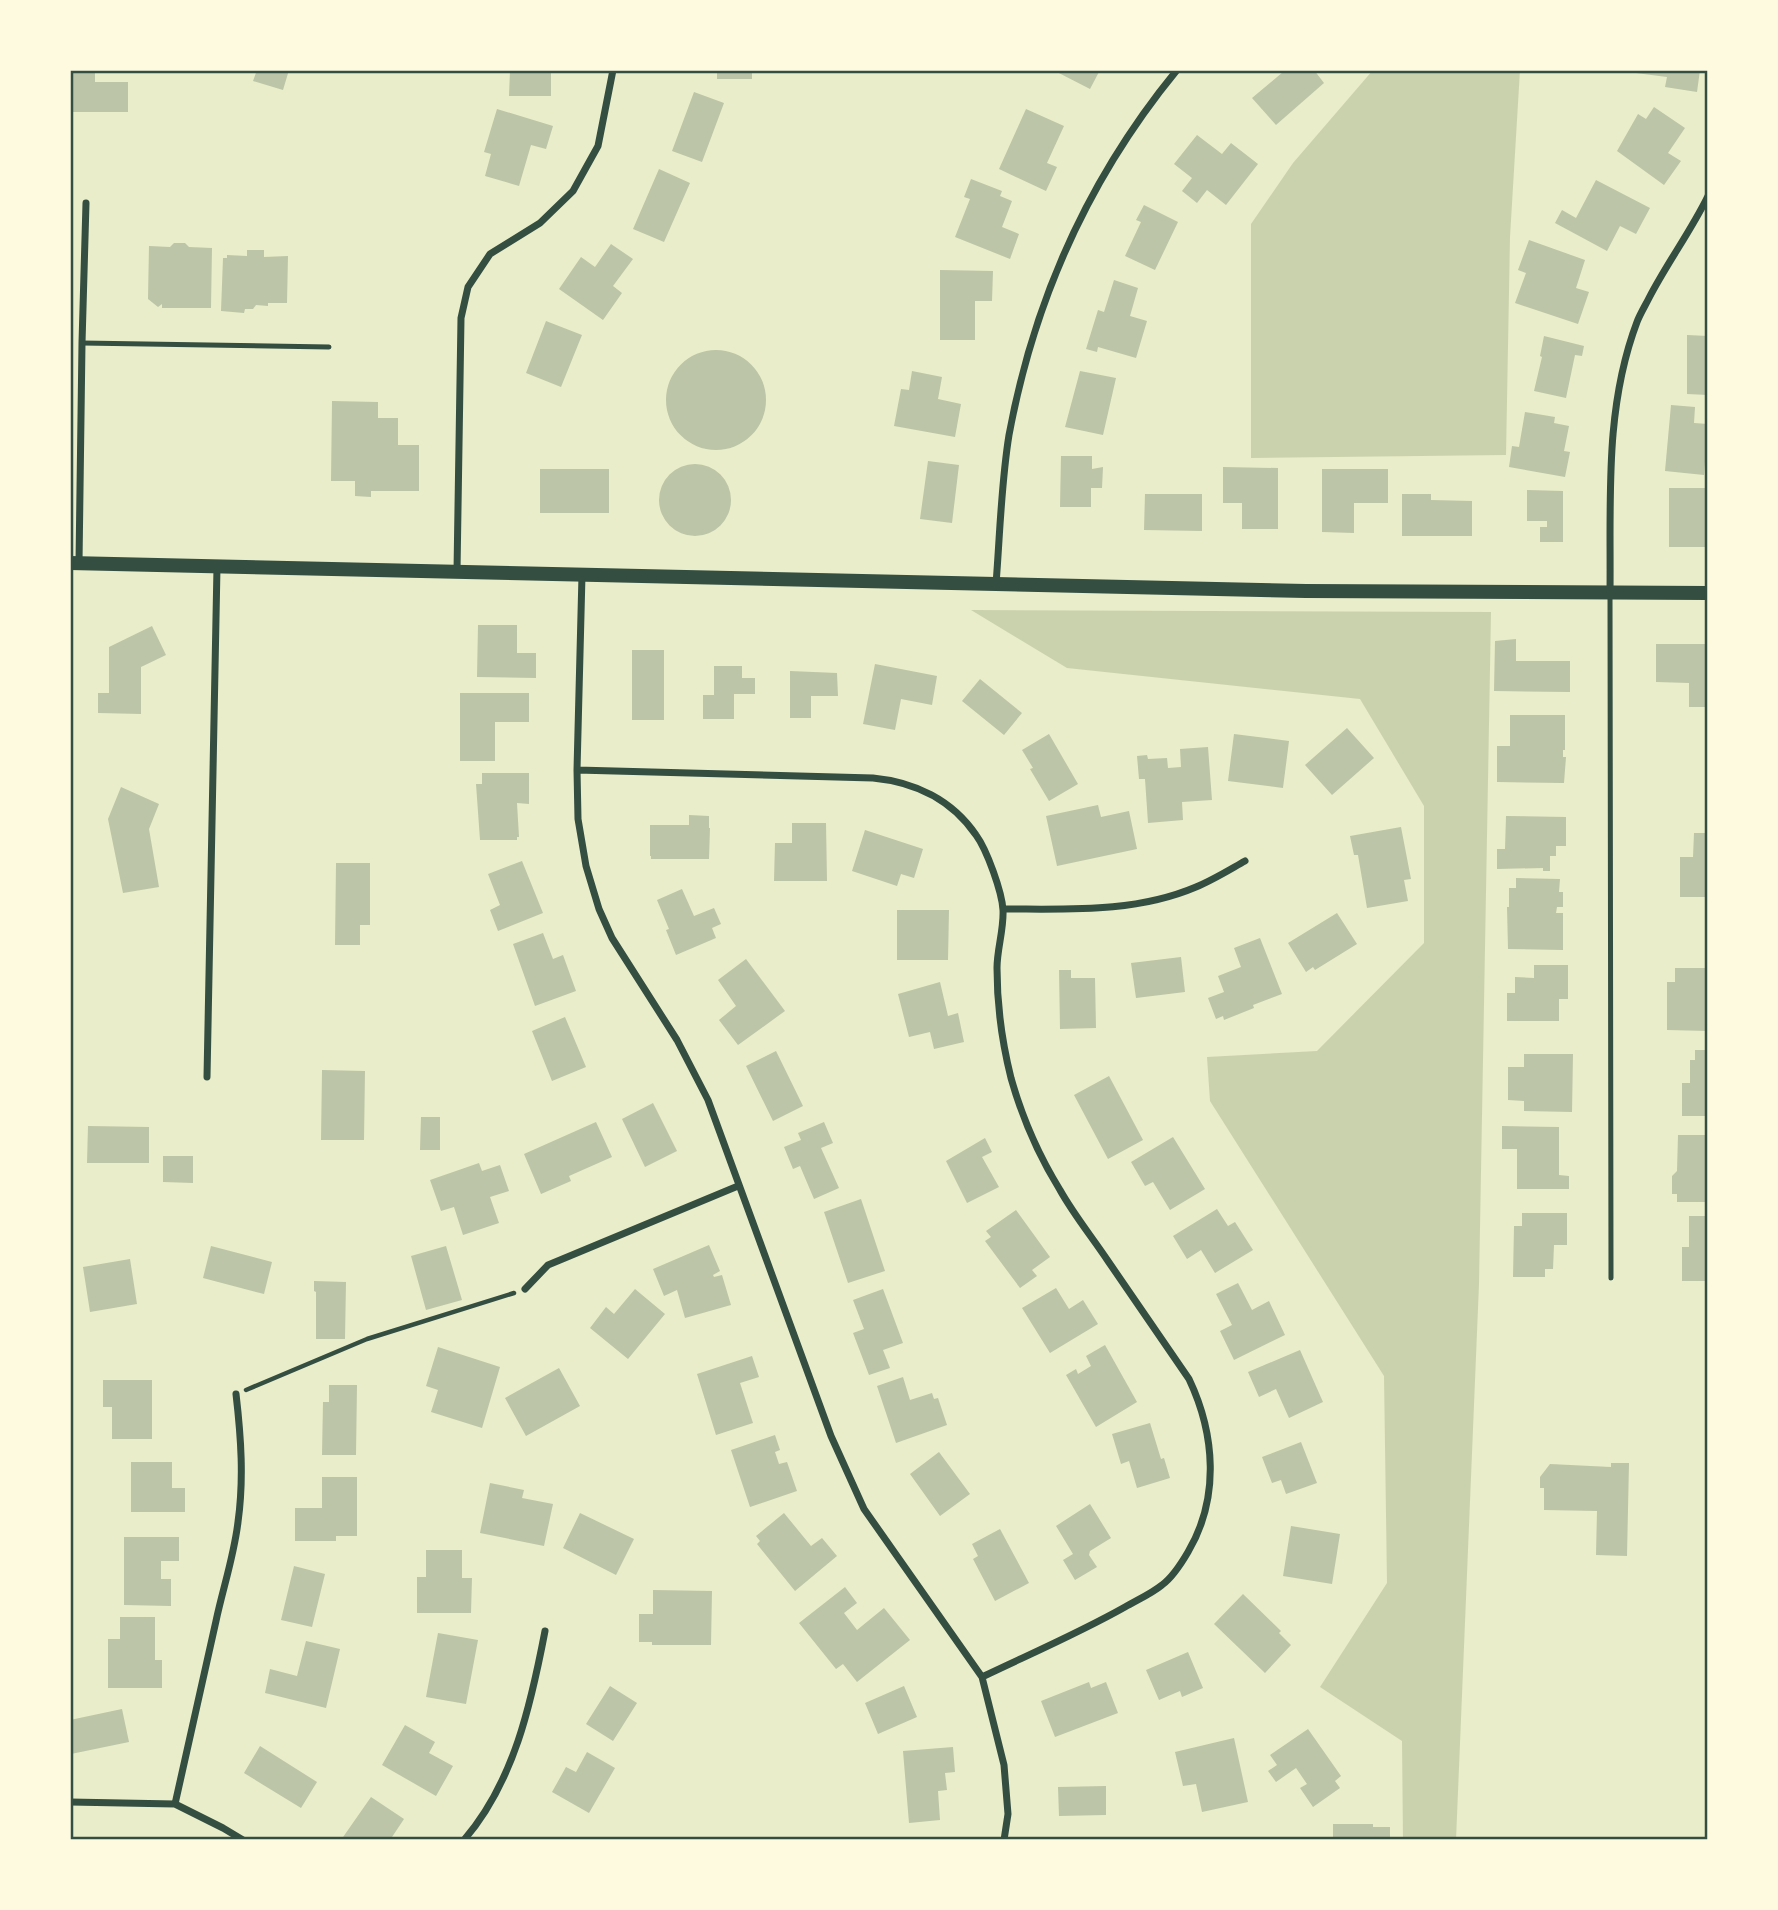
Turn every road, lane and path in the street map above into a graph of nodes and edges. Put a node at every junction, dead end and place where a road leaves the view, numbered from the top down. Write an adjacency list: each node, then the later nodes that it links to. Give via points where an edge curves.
1 (614, 70): 9 (street, via 598,146 573,191 540,222 490,254 468,287 461,318)
2 (1177, 70): 11 (street, via 1087,205 1045,300 1009,435)
3 (1708, 196): 13 (street, via 1637,321 1619,386 1611,449)
4 (86, 203): 5 (street)
5 (82, 343): 6 (lane); 7 (street)
6 (329, 346)
7 (74, 563): 8 (main road)
8 (217, 566): 9 (main road); 17 (street)
9 (457, 571): 10 (main road)
10 (582, 575): 11 (main road); 14 (street)
11 (996, 584): 13 (main road)
12 (1708, 593): 13 (main road)
13 (1610, 594): 19 (lane)
14 (577, 770): 16 (street, via 873,778 911,785 948,804 977,836); 18 (street, via 578,819 599,909 708,1100)
15 (1245, 861): 16 (street, via 1197,887 1130,906)
16 (1003, 909): 23 (street, via 997,967 999,1024 1027,1125 1060,1191 1189,1379 1204,1417 1211,1475 1197,1538 1163,1585 1104,1619)
17 (207, 1077)
18 (738, 1186): 20 (street, via 548,1265); 23 (street, via 831,1436 864,1508)
19 (1611, 1278)
20 (525, 1289): 21 (path, via 367,1339)
21 (236, 1394): 25 (street, via 242,1474 238,1523)
22 (545, 1631): 27 (street, via 522,1731 499,1791)
23 (982, 1677): 28 (street, via 1004,1765 1008,1814)
24 (70, 1802): 25 (street)
25 (175, 1804): 26 (street)
26 (243, 1840)
27 (464, 1840)
28 (1004, 1840)

